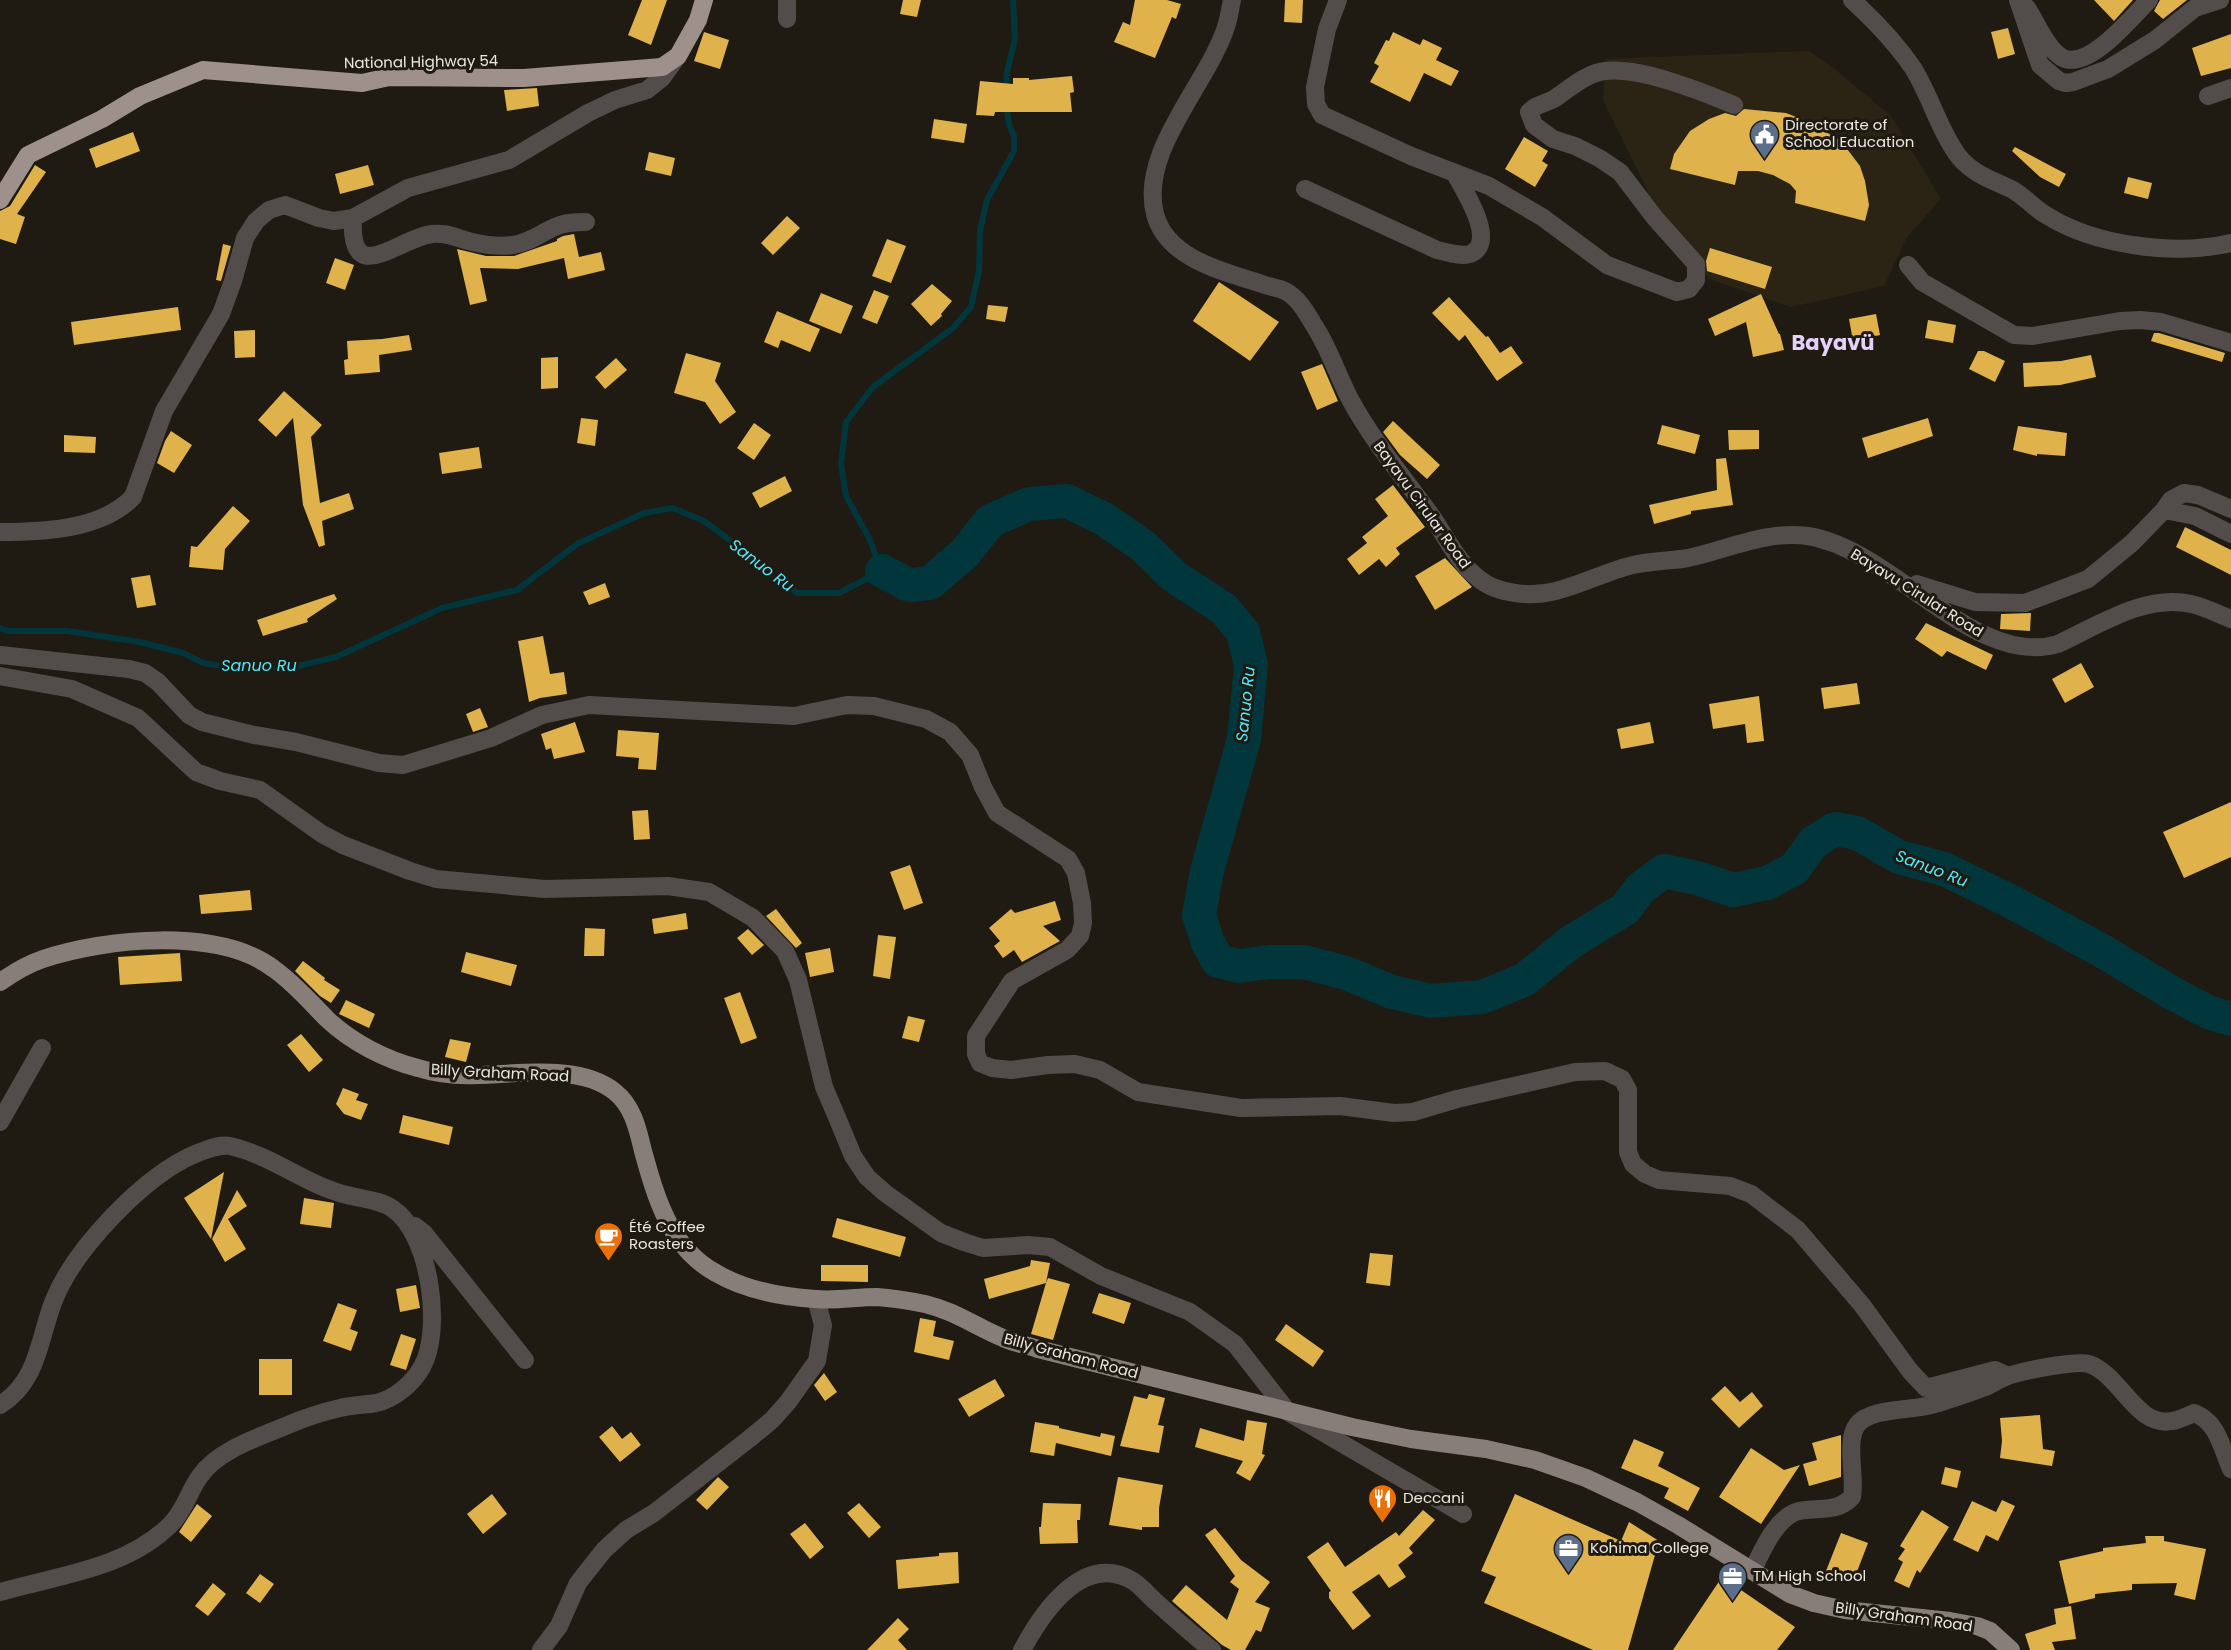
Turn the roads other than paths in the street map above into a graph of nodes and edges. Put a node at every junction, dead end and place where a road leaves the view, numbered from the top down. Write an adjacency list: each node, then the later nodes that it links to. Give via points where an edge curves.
1 (704, 0): 10 (highway)
2 (787, 0): 9 (street)
3 (1232, 0): 26 (street, Bayavu Cirular Road, via 1226,27 1155,167 1152,194 1156,218 1167,238 1190,256 1286,292 1302,306 1375,442 1479,580 1495,589 1530,595 1579,585 1634,565 1684,559 1782,536 1808,536 1837,545)
4 (1338, 0): 14 (street, via 1327,29 1315,87 1316,104 1322,115)
5 (1852, 0): 19 (street, via 1887,35 1912,68 1948,141 1977,174 2013,190 2052,218 2094,237 2131,245 2175,247)
6 (2020, 0): 7 (street, via 2049,45 2070,61 2080,60 2104,45); 8 (street, via 2040,65 2066,83 2108,69 2155,40 2195,8)
7 (2149, 0)
8 (2220, 0)
9 (787, 18)
10 (678, 56): 16 (highway, National Highway 54, via 662,67 524,78 390,77 362,83 203,70 140,96 28,155); 17 (street, via 647,90 588,113 509,160 408,188)
11 (2231, 88): 12 (street)
12 (2208, 96)
13 (1734, 105): 14 (street, via 1691,88 1634,73 1604,71 1575,83 1529,112 1534,125 1553,139 1575,146 1620,172 1696,264 1696,280 1689,289 1677,292 1607,265 1542,217 1489,186)
14 (1454, 172): 15 (street, via 1481,228 1479,247 1470,254 1437,250)
15 (1305, 189)
16 (0, 200)
17 (352, 218): 18 (street, via 355,247 372,257 426,235 514,245 566,223); 24 (street, via 327,220 285,205 269,210 256,221 245,238 220,314 164,411 133,497 124,507 89,522 46,532)
18 (586, 222)
19 (2231, 243)
20 (1908, 265): 21 (street, via 1922,282 2014,335 2033,336 2140,320 2161,322)
21 (2231, 343)
22 (2231, 509): 23 (street, via 2184,493 2170,500)
23 (2164, 510): 25 (street, via 2195,516); 26 (street, via 2088,579 2025,603 1975,602)
24 (0, 532)
25 (2231, 534)
26 (1899, 579): 27 (street, Bayavu Cirular Road, via 1964,624 2008,645 2046,648 2155,603 2193,604)
27 (2231, 619)
28 (0, 655): 36 (street, via 145,673 189,715 202,722 379,763 403,765 491,738 542,716 589,705 794,716 847,705 874,706 926,719 950,732 970,756 997,813 1068,859 1076,873 1082,903 1080,936 1067,950 1012,981 976,1036 980,1063 1011,1070 1075,1065 1100,1070 1138,1092 1241,1108 1340,1106 1394,1113 1413,1112 1575,1072 1605,1071 1622,1079 1628,1090 1628,1152 1633,1164 1659,1180 1730,1186 1751,1194 1798,1230 1926,1388 1995,1370)
29 (0, 676): 38 (street, via 72,689 138,718 196,772 220,782 260,789 343,845 436,879 545,890 668,886 709,892 753,918 785,951 798,980 824,1087 867,1178 941,1233 983,1248 1050,1248 1101,1276 1190,1312 1235,1344)
30 (0, 982): 34 (main road, Billy Graham Road, via 41,959 117,943 153,940 222,946 250,954 273,968 328,1019 393,1060 442,1073 526,1072 588,1079 611,1088 624,1099 667,1224 685,1249 714,1273 747,1286)
31 (42, 1048): 32 (street)
32 (0, 1122)
33 (395, 1209): 35 (street, via 424,1233); 37 (street, via 316,1185 227,1145 194,1155 136,1195 82,1252 54,1300 38,1355 22,1384); 42 (street, via 419,1247 431,1297 428,1355 406,1387 380,1402 340,1408 302,1420 222,1455 200,1475 172,1523 132,1552 75,1574)
34 (816, 1299): 38 (main road, Billy Graham Road, via 879,1297 928,1305 965,1318 1003,1338); 43 (street, via 823,1325 817,1361 788,1402 749,1439 604,1550 578,1583 559,1626)
35 (525, 1360)
36 (2008, 1376): 39 (street, via 2060,1365 2088,1364 2107,1374 2132,1405 2151,1418 2170,1422 2194,1413 2204,1417 2214,1427); 41 (street, via 1932,1405 1879,1413 1858,1423 1852,1441 1852,1497 1834,1509 1796,1512 1776,1528)
37 (0, 1405)
38 (1288, 1412): 40 (street); 41 (main road, Billy Graham Road, via 1411,1439 1535,1460 1637,1502)
39 (2231, 1469)
40 (1463, 1514)
41 (1753, 1570): 46 (main road, Billy Graham Road, via 1790,1594 1814,1603 1845,1611 1977,1626 1990,1631)
42 (0, 1592)
43 (541, 1650)
44 (1022, 1650): 45 (street, via 1062,1594 1082,1579 1114,1573 1133,1581)
45 (1212, 1650)
46 (2011, 1650)

